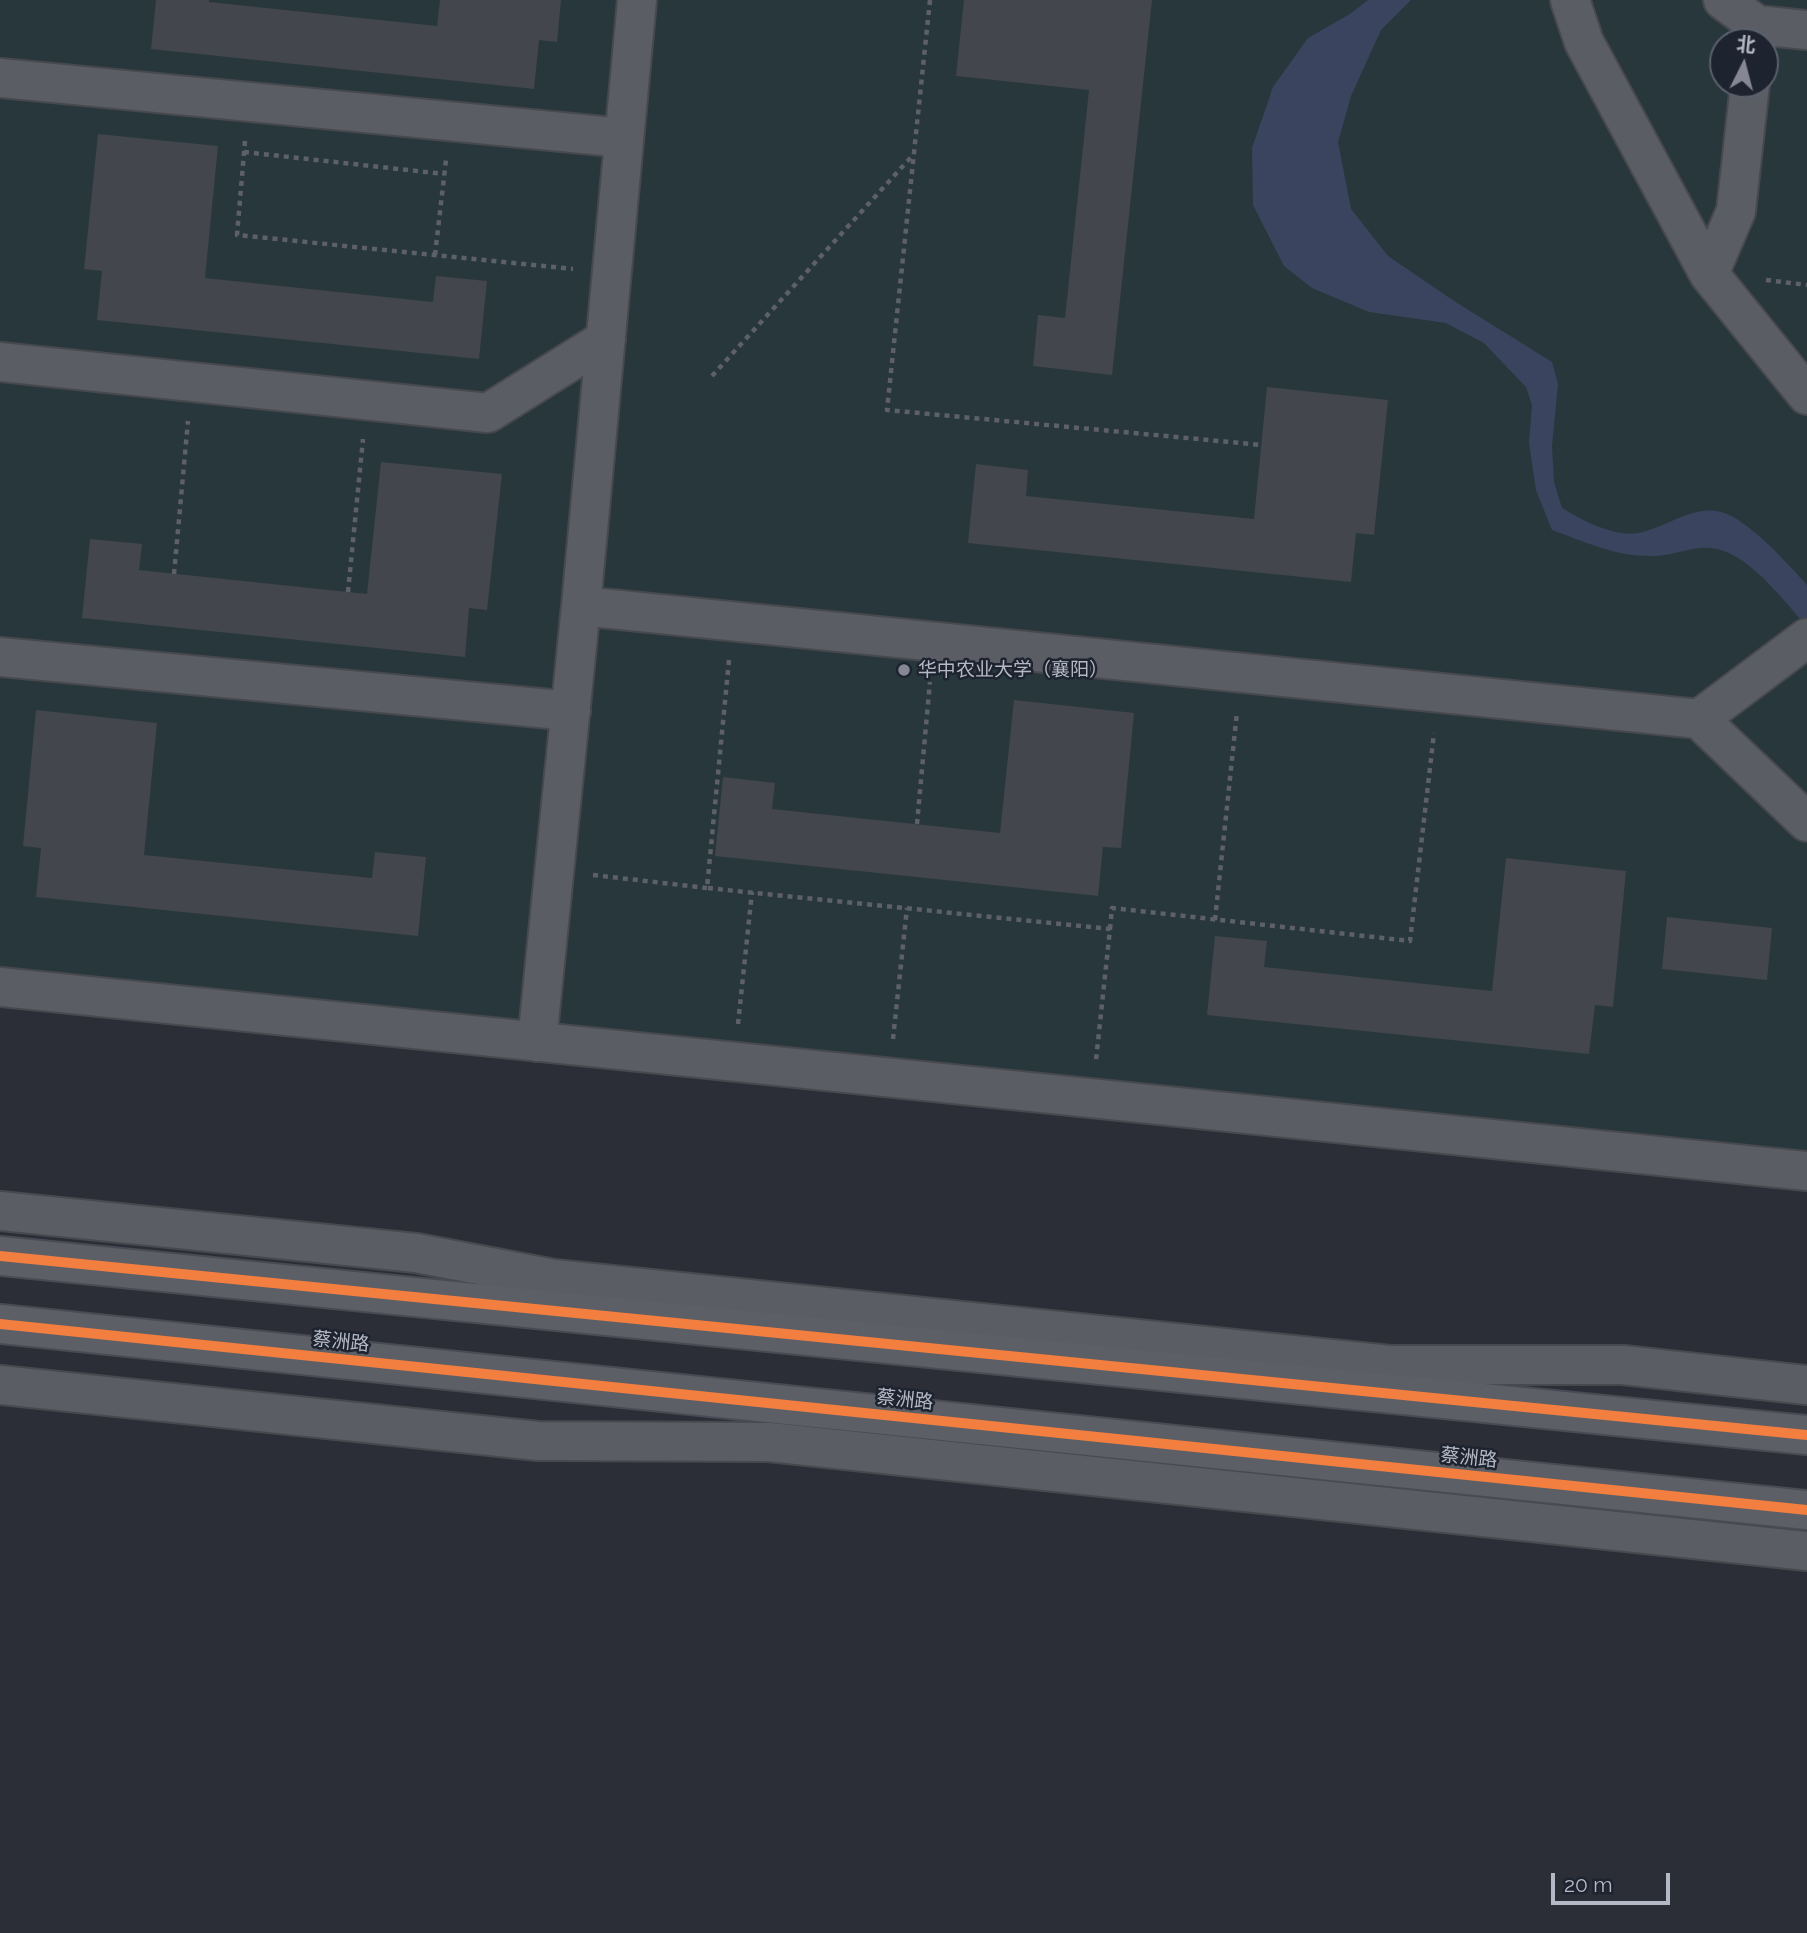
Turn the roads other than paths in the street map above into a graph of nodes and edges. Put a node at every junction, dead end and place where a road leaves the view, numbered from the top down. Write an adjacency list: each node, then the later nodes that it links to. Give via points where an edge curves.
1 (637, 0): 9 (street)
2 (1570, 0): 10 (street, via 1584,42)
3 (1723, 0): 4 (street)
4 (1750, 28)
5 (1807, 30): 6 (street)
6 (1779, 32)
7 (0, 78): 9 (street)
8 (1748, 98): 10 (street, via 1736,211)
9 (624, 138): 11 (street)
10 (1709, 274): 13 (street)
11 (606, 339): 12 (street, via 488,413); 14 (street)
12 (0, 362)
13 (1807, 395)
14 (582, 606): 17 (street); 18 (street)
15 (1807, 638): 18 (street)
16 (0, 657): 17 (street)
17 (571, 711): 21 (street)
18 (1699, 719): 19 (street)
19 (1807, 822)
20 (0, 987): 21 (street)
21 (537, 1042): 22 (street)
22 (1807, 1171)
23 (0, 1212): 27 (street, via 416,1254 554,1279 1390,1365 1623,1365)
24 (0, 1256): 28 (main road)
25 (0, 1324): 29 (main road, 蔡洲路)
26 (0, 1385): 30 (street, via 538,1441 769,1442)
27 (1807, 1385)
28 (1807, 1434)
29 (1807, 1510)
30 (1807, 1551)

